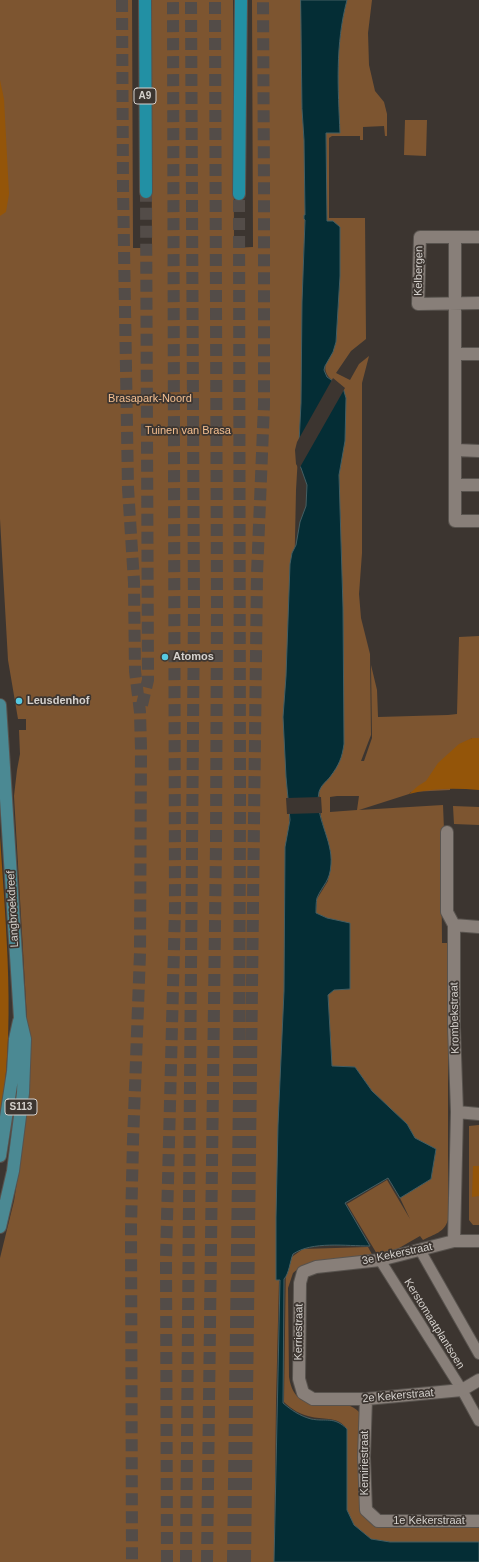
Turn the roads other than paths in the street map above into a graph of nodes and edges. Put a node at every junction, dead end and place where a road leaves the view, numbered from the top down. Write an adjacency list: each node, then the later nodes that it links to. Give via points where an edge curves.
1 (145, 0): 3 (highway, A9)
2 (241, 0): 4 (highway)
3 (146, 192)
4 (239, 194)
5 (455, 237): 6 (street, Kelbergen); 8 (street); 8 (street, Kelbergen, via 420,237 418,304)
6 (479, 237)
7 (479, 303): 8 (street, Kelbergen)
8 (455, 304): 9 (street)
9 (456, 354): 10 (street); 11 (street)
10 (479, 354)
11 (456, 450): 12 (street); 13 (street)
12 (479, 451)
13 (455, 485): 14 (street); 15 (street, via 455,522)
14 (479, 485)
15 (479, 521)
16 (0, 705): 20 (main road, Langbroekdreef / S113)
17 (447, 832): 18 (street, Krombekstraat, via 447,912)
18 (454, 925): 19 (street); 21 (street, Krombekstraat)
19 (479, 927)
20 (20, 1018): 23 (main road, Langbroekdreef / S113); 24 (main road, Langbroekdreef / S113, via 25,1040 23,1093 13,1171)
21 (457, 1112): 22 (street); 25 (street, Krombekstraat)
22 (479, 1114)
23 (0, 1156)
24 (0, 1227)
25 (454, 1241): 26 (street, 3e Kekerstraat); 27 (street, 3e Kekerstraat)
26 (479, 1241)
27 (420, 1250): 28 (street, 3e Kekerstraat); 30 (street, Kerstomaatplantsoen)
28 (380, 1260): 29 (street, 3e Kekerstraat); 32 (street, Kerstomaatplantsoen)
29 (316, 1267): 33 (street, Kerriestraat, via 303,1272 300,1283 298,1379 303,1393)
30 (479, 1354)
31 (479, 1380): 32 (street, 2e Kekerstraat)
32 (462, 1390): 34 (street, 2e Kekerstraat); 35 (street, Kerstomaatplantsoen)
33 (313, 1399): 34 (street, 2e Kekerstraat)
34 (366, 1399): 36 (street, Kemiriestraat, via 366,1510)
35 (479, 1422)
36 (378, 1521): 37 (street, 1e Kekerstraat)
37 (479, 1521)

